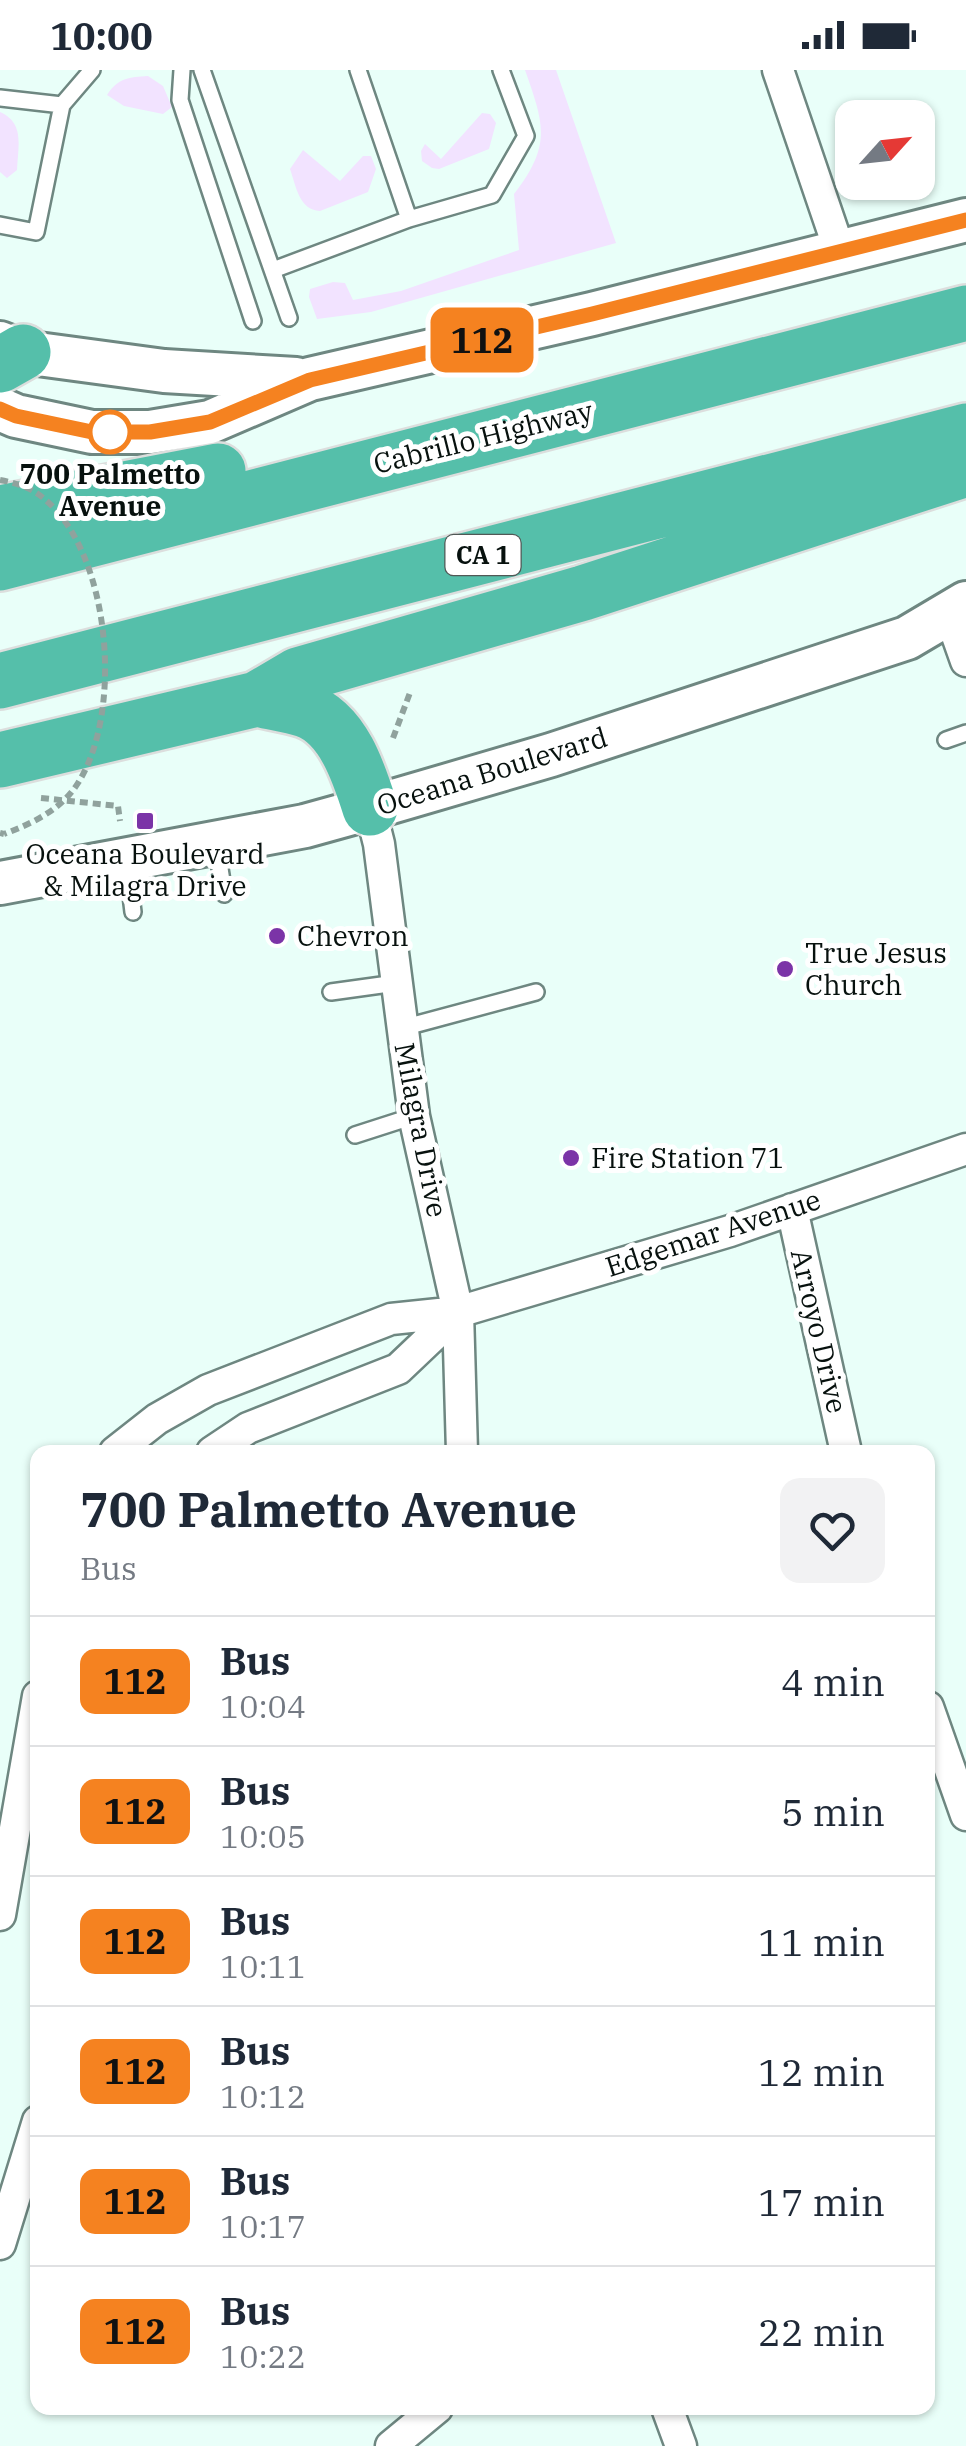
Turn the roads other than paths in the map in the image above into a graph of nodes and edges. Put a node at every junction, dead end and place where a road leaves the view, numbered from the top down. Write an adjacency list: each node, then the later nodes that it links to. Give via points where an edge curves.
1 (92, 70): 8 (lane)
2 (182, 70): 16 (lane, via 180,100)
3 (202, 70): 13 (lane)
4 (358, 70): 9 (lane)
5 (501, 70): 9 (lane, via 526,136 492,195)
6 (778, 70): 12 (street)
7 (0, 98): 8 (lane)
8 (62, 105): 11 (lane, via 36,232)
9 (410, 219): 13 (lane)
10 (966, 220): 12 (main road)
11 (0, 225)
12 (840, 252): 18 (main road)
13 (273, 270): 15 (lane)
14 (966, 313): 21 (highway, Cabrillo Highway)
15 (289, 318)
16 (254, 321)
17 (8, 353): 18 (main road)
18 (310, 380): 19 (main road, via 210,422 150,432 92,432)
19 (0, 410)
20 (966, 431): 27 (highway, CA 1)
21 (443, 446): 23 (highway, via 360,442); 24 (highway, Cabrillo Highway)
22 (966, 469): 28 (highway, via 583,593 298,675)
23 (0, 513)
24 (0, 563)
25 (958, 608): 26 (street); 32 (main road, Oceana Boulevard, via 907,638)
26 (966, 662)
27 (0, 680)
28 (257, 700): 31 (highway); 32 (highway, via 324,720 350,757)
29 (966, 733): 30 (lane)
30 (946, 740)
31 (13, 778)
32 (370, 808): 34 (main road, Oceana Boulevard); 38 (street, Milagra Drive)
33 (124, 841): 34 (main road, Oceana Boulevard); 35 (main road, Oceana Boulevard); 37 (lane)
34 (216, 842): 36 (lane)
35 (0, 884)
36 (224, 894)
37 (133, 912)
38 (396, 983): 39 (lane); 41 (street, Milagra Drive)
39 (331, 992)
40 (536, 992): 41 (lane)
41 (402, 1028): 42 (street, Milagra Drive)
42 (414, 1116): 43 (lane); 46 (street, Milagra Drive)
43 (355, 1135)
44 (966, 1150): 45 (street, Edgemar Avenue)
45 (792, 1209): 46 (street, Edgemar Avenue); 50 (street, Arroyo Drive)
46 (458, 1312): 47 (street, Edgemar Avenue, via 391,1318 208,1390); 48 (street, Edgemar Avenue, via 398,1369 248,1428); 49 (street, Milagra Drive)
47 (124, 1445)
48 (222, 1445)
49 (462, 1445)
50 (844, 1445)
51 (935, 1727): 53 (street)
52 (30, 1742): 54 (street)
53 (966, 1815)
54 (0, 1914)
55 (30, 2151): 56 (street)
56 (0, 2244)
57 (429, 2415): 59 (street)
58 (669, 2415): 60 (street)
59 (391, 2446)
60 (681, 2446)

